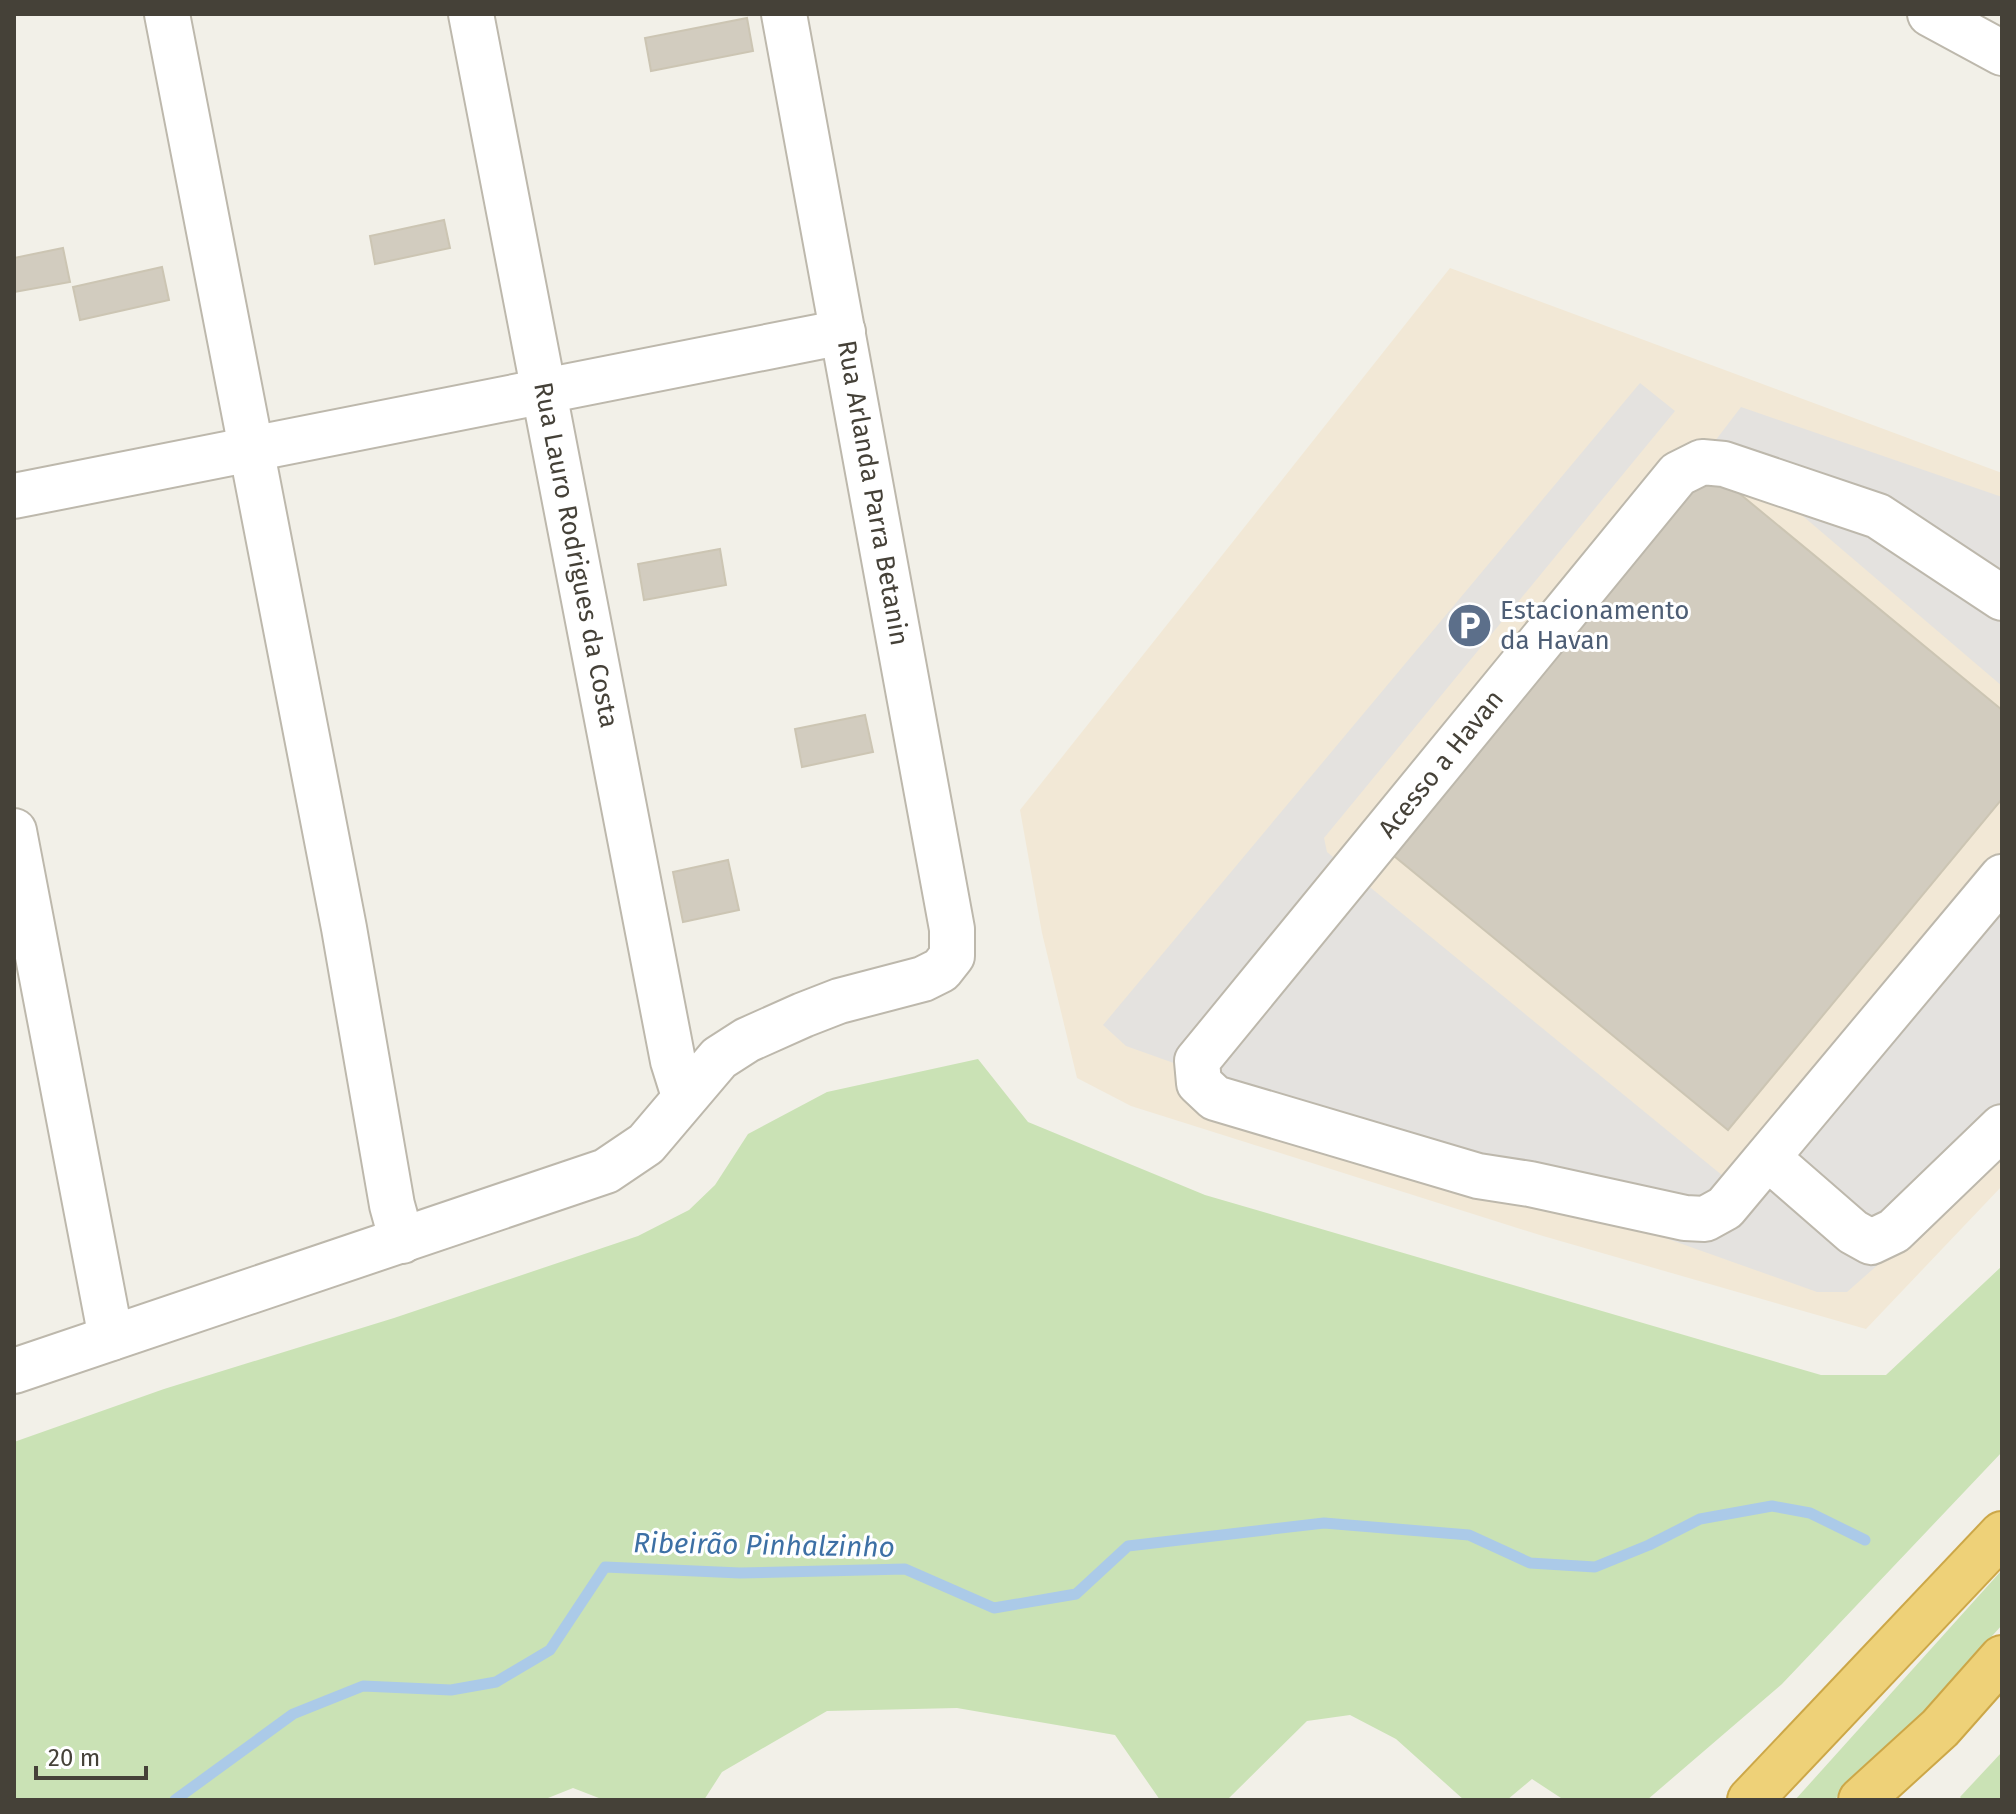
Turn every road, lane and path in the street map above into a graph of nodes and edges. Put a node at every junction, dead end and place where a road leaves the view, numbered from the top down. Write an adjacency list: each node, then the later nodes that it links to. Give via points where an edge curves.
1 (167, 14): 8 (street)
2 (471, 14): 7 (street, Rua Lauro Rodrigues da Costa)
3 (784, 14): 6 (street, Rua Arlanda Parra Betanin)
4 (1930, 14): 5 (street)
5 (2002, 53)
6 (843, 332): 7 (street); 13 (street, Rua Arlanda Parra Betanin, via 952,929 952,956 941,970 923,979 839,1001 747,1040 719,1058)
7 (544, 392): 8 (street); 13 (street, Rua Lauro Rodrigues da Costa)
8 (251, 450): 9 (street); 16 (street)
9 (14, 496)
10 (2002, 598): 15 (street, Acesso a Havan, via 1878,516 1724,464 1702,462 1678,474 1197,1061 1199,1083 1215,1098 1478,1176 1685,1218 1705,1219 1725,1208)
11 (14, 831): 17 (street)
12 (2002, 877): 15 (street)
13 (684, 1096): 16 (street, via 646,1144 606,1171)
14 (2002, 1127): 15 (street, via 1894,1231 1871,1242)
15 (1768, 1158)
16 (402, 1241): 17 (street)
17 (111, 1338): 18 (street)
18 (14, 1371)
19 (2002, 1534): 22 (highway)
20 (2002, 1658): 21 (highway)
21 (1940, 1728): 23 (highway); 24 (highway)
22 (1750, 1800)
23 (1861, 1800)
24 (1883, 1800)

